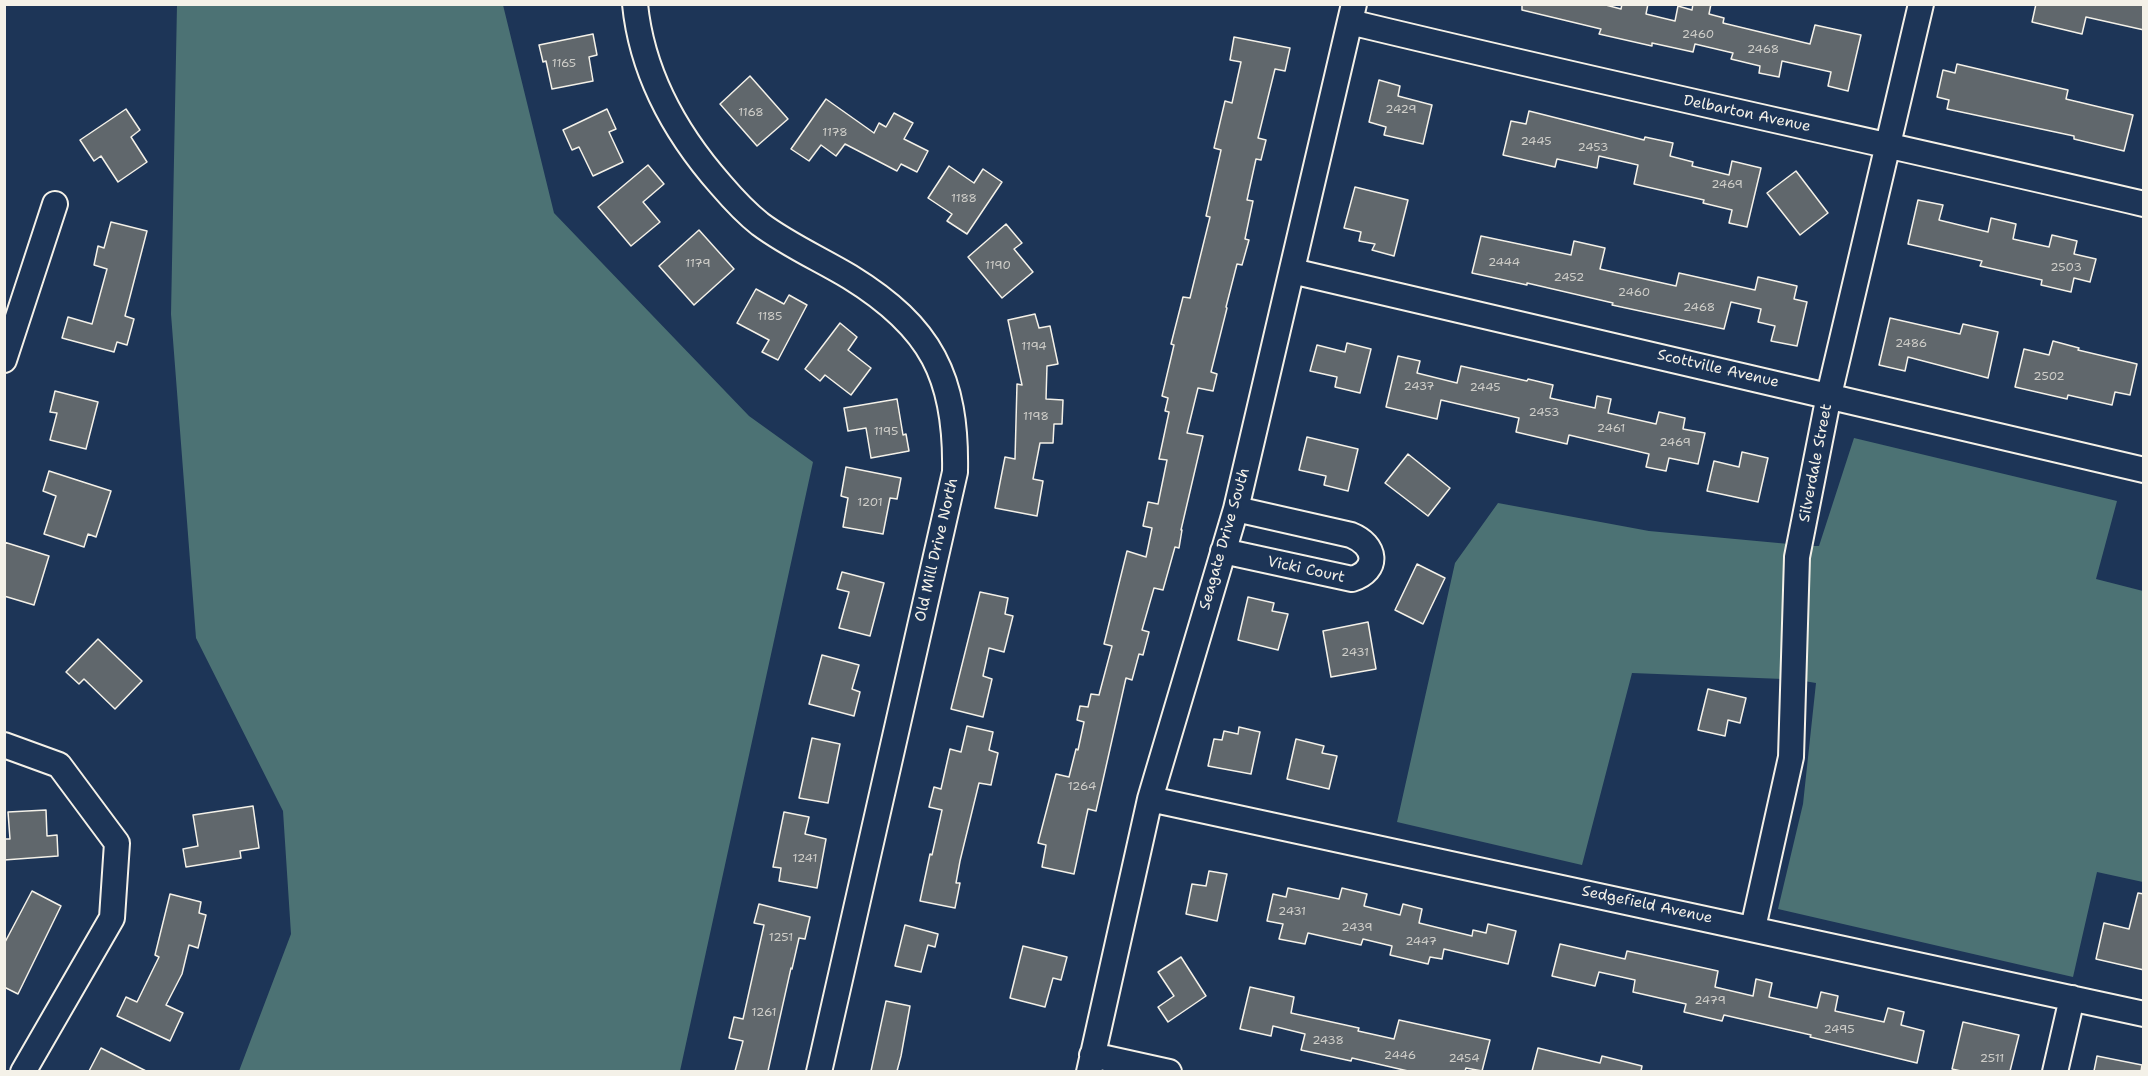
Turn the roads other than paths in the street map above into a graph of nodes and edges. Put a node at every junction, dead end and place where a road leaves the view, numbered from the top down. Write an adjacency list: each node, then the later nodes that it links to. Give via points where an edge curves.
1 (635, 4): 20 (street, Old Mill Drive North, via 646,58 659,95 697,158 758,222 849,277 902,315 917,331 938,367 952,412 955,472)
2 (1921, 4): 4 (street, Silverdale Street)
3 (1352, 13): 4 (street, Delbarton Avenue, via 1552,71); 7 (street, Seagate Drive South)
4 (1888, 145): 6 (street, Delbarton Avenue); 9 (street, Silverdale Street)
5 (56, 204): 8 (street)
6 (2144, 204)
7 (1292, 271): 9 (street, Scottville Avenue); 11 (street, Seagate Drive South)
8 (4, 360)
9 (1829, 395): 10 (street, Scottville Avenue); 15 (street, Silverdale Street, via 1797,557 1791,757)
10 (2144, 470)
11 (1236, 509): 12 (street, Seagate Drive South); 12 (street, Vicki Court, via 1362,539 1372,553 1371,561 1362,576 1352,579)
12 (1223, 551): 14 (street, Seagate Drive South)
13 (4, 745): 19 (street, via 59,765 117,843 112,918)
14 (1150, 799): 15 (street, Sedgefield Avenue); 18 (street, Seagate Drive South)
15 (1753, 928): 16 (street, Sedgefield Avenue)
16 (2072, 998): 17 (street, Sedgefield Avenue); 22 (street)
17 (2144, 1014)
18 (1091, 1063): 21 (street)
19 (24, 1071)
20 (819, 1071)
21 (1169, 1071)
22 (2055, 1071)

